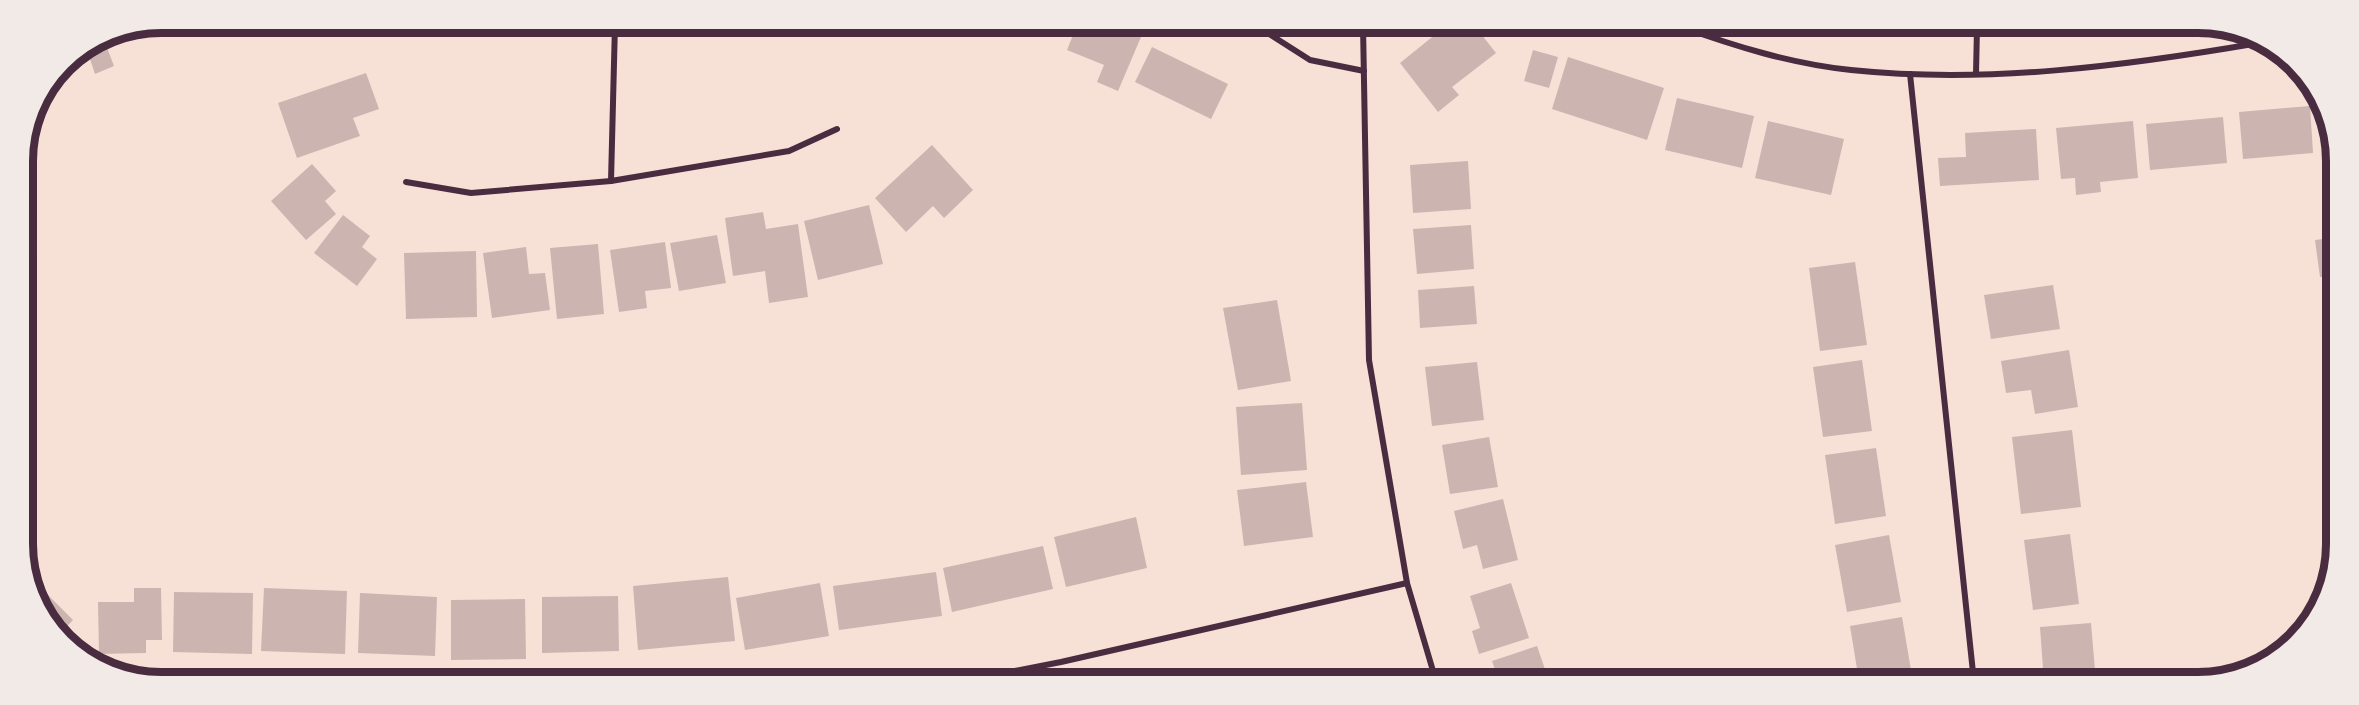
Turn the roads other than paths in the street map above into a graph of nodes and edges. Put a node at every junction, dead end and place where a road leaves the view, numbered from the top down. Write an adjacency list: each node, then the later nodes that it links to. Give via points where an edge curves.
1 (615, 33): 11 (street)
2 (1268, 33): 7 (street, via 1310,60)
3 (1363, 33): 7 (street)
4 (1701, 33): 8 (street, via 1781,58 1849,70)
5 (1977, 33): 9 (street)
6 (2251, 44): 9 (street, via 2118,65)
7 (1364, 71): 13 (street, via 1369,360)
8 (1910, 74): 9 (street); 16 (street)
9 (1976, 74)
10 (837, 129): 11 (street, via 789,151)
11 (611, 181): 12 (street, via 471,193)
12 (406, 182)
13 (1407, 584): 14 (street); 15 (street)
14 (1009, 672)
15 (1433, 672)
16 (1973, 672)

